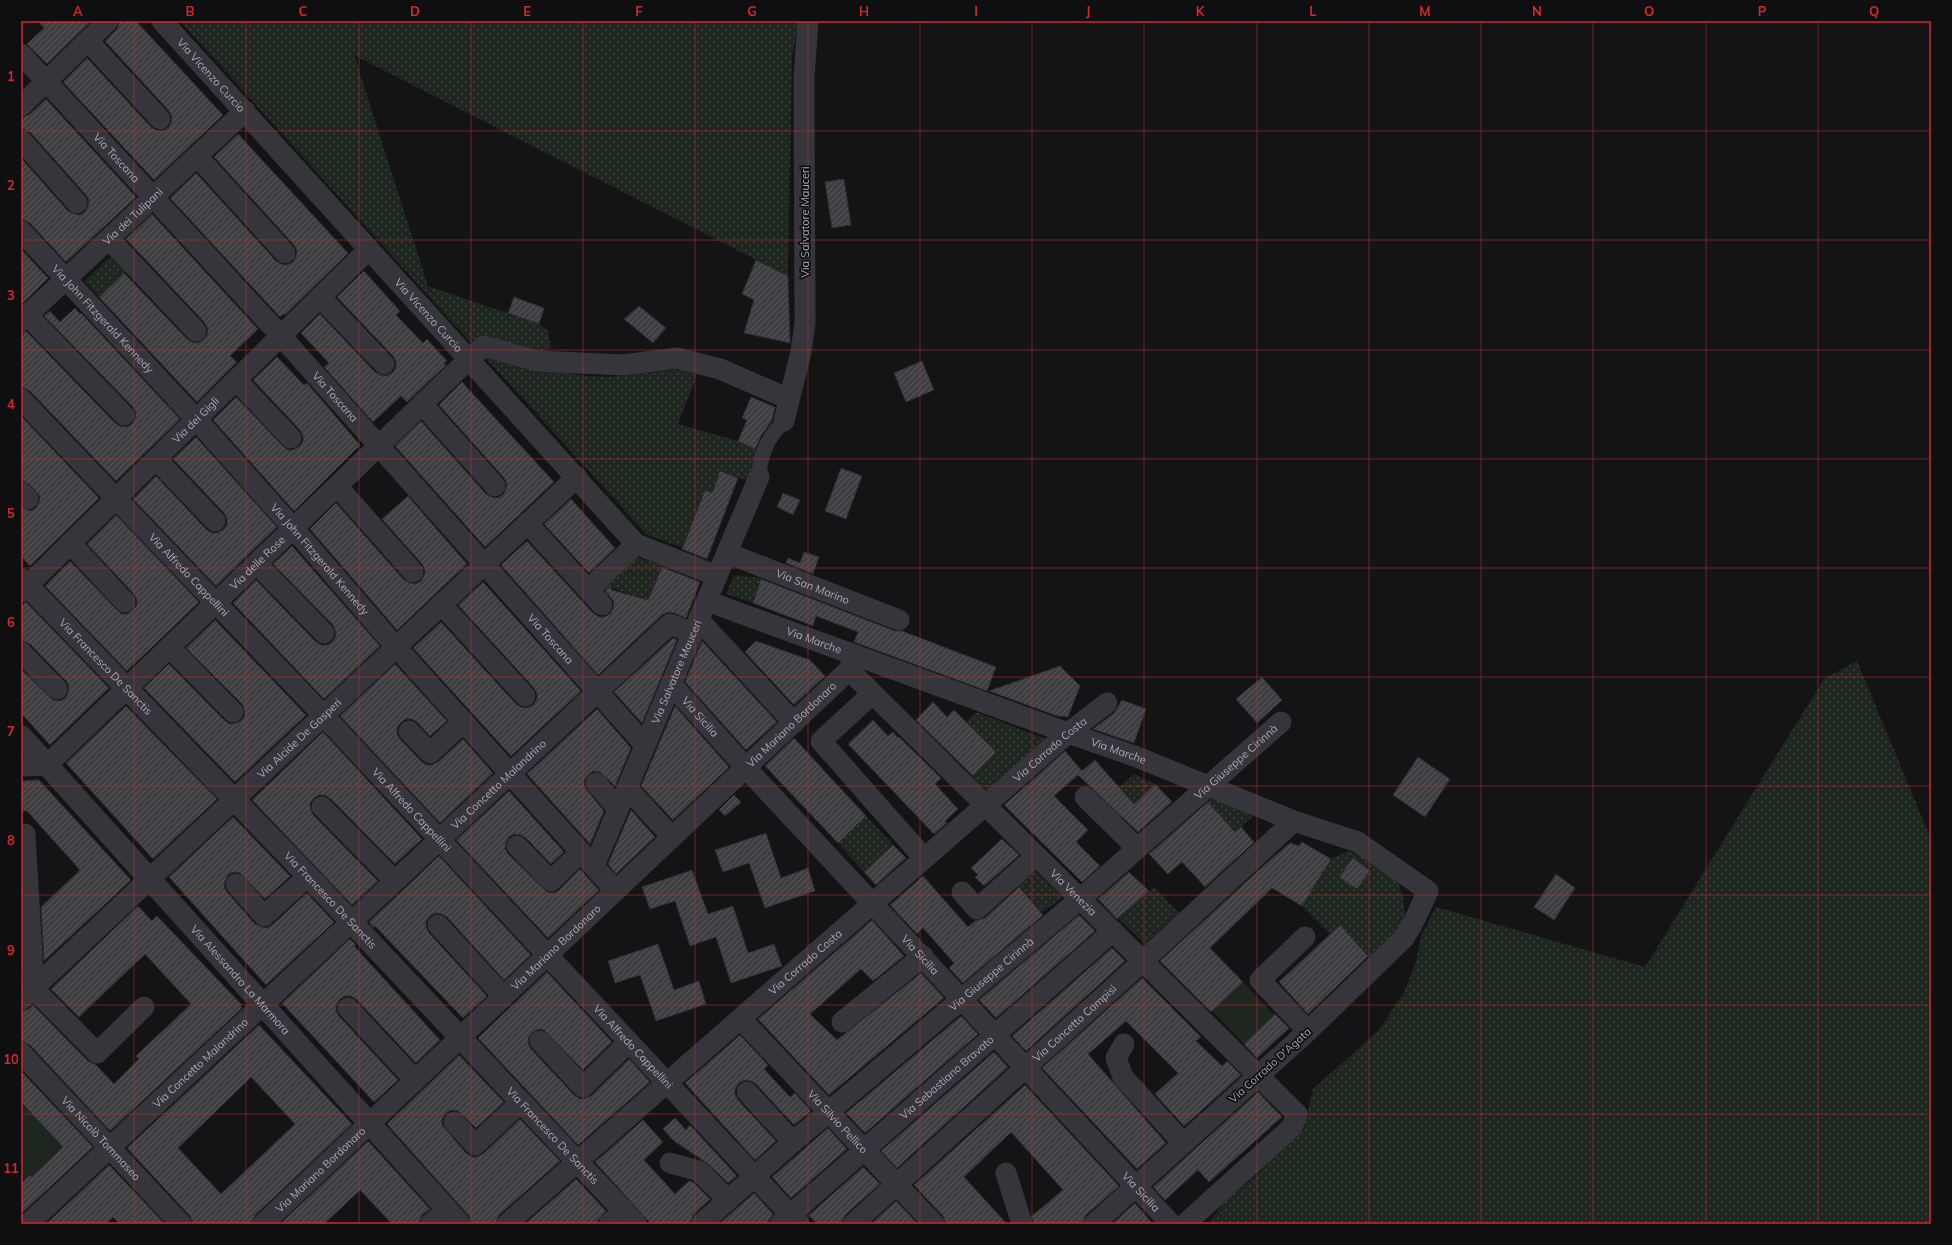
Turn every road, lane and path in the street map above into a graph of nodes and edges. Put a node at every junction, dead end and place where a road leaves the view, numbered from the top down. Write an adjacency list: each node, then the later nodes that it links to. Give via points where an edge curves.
1 (108, 21): 4 (street)
2 (162, 21): 8 (street, Via Vicenzo Curcio)
3 (808, 21): 27 (street, Via Salvatore Mauceri, via 804,77 805,323 801,352)
4 (88, 41): 6 (street); 9 (street)
5 (21, 54): 6 (street, Via Toscana)
6 (47, 82): 7 (street); 12 (street, Via Toscana)
7 (21, 106)
8 (245, 111): 11 (street, Via dei Tulipani); 16 (street, Via Vicenzo Curcio)
9 (160, 119)
10 (21, 140): 13 (street)
11 (197, 156): 12 (street, Via dei Tulipani); 17 (street)
12 (153, 197): 15 (street, Via dei Tulipani); 22 (street, Via Toscana)
13 (77, 203)
14 (21, 231): 18 (street, Via John Fitzgerald Kennedy)
15 (109, 238): 18 (street, Via dei Tulipani); 21 (street)
16 (369, 249): 19 (street, Via dei Gigli); 23 (street, Via Vicenzo Curcio)
17 (285, 253)
18 (65, 279): 20 (street, Via dei Tulipani); 30 (street, Via John Fitzgerald Kennedy)
19 (320, 297): 22 (street, Via dei Gigli); 24 (street)
20 (24, 318): 29 (street)
21 (196, 331)
22 (281, 336): 25 (street, Via dei Gigli); 33 (street, Via Toscana)
23 (469, 359): 27 (street, Via delle Rose, via 484,346 537,361 623,365 677,358 720,369); 28 (street, Via delle Rose); 35 (street, Via Vicenzo Curcio)
24 (384, 364)
25 (236, 380): 30 (street, Via dei Gigli); 32 (street)
26 (21, 399): 39 (street, Via Alfredo Cappellini)
27 (789, 399): 31 (street, Via Salvatore Mauceri)
28 (422, 404): 33 (street, Via delle Rose); 38 (street)
29 (124, 416)
30 (196, 419): 34 (street, Via dei Gigli); 42 (street, Via John Fitzgerald Kennedy)
31 (784, 421): 36 (street, via 772,433 765,447 760,461)
32 (291, 438)
33 (379, 446): 37 (street, Via delle Rose); 46 (street, Via Toscana)
34 (156, 459): 39 (street, Via dei Gigli); 40 (street)
35 (576, 477): 41 (street, Via Alcide De Gasperi); 44 (street, Via Vicenzo Curcio)
36 (759, 477): 45 (street, Via Salvatore Mauceri)
37 (337, 486): 42 (street, Via delle Rose); 48 (street)
38 (495, 486)
39 (116, 498): 43 (street, Via dei Gigli); 54 (street, Via Alfredo Cappellini)
40 (215, 521)
41 (527, 524): 46 (street, Via Alcide De Gasperi); 51 (street)
42 (294, 529): 47 (street, Via delle Rose); 60 (street, Via John Fitzgerald Kennedy)
43 (70, 543): 50 (street, Via dei Gigli); 53 (street)
44 (636, 544): 49 (street, Via Vicenzo Curcio); 51 (street)
45 (727, 553): 49 (street, Via Salvatore Mauceri); 57 (street, Via San Marino)
46 (485, 563): 55 (street, Via Alcide De Gasperi); 67 (street, Via Toscana)
47 (257, 564): 54 (street, Via delle Rose); 59 (street)
48 (413, 572)
49 (717, 576): 52 (street, Via Salvatore Mauceri)
50 (23, 586): 66 (street, Via Francesco De Sanctis)
51 (588, 590): 56 (street)
52 (707, 601): 58 (street, Via Salvatore Mauceri); 63 (street, Via Marche)
53 (125, 602)
54 (217, 603): 61 (street, Via delle Rose); 72 (street, Via Alfredo Cappellini)
55 (441, 604): 60 (street, Via Alcide De Gasperi); 69 (street)
56 (602, 605)
57 (899, 620)
58 (696, 626): 64 (street, Via Salvatore Mauceri); 67 (street, Via Concetto Malandrino, via 670,624); 75 (street)
59 (324, 633)
60 (396, 647): 72 (street, Via Alcide De Gasperi); 73 (street, Via John Fitzgerald Kennedy)
61 (170, 648): 66 (street, Via delle Rose); 71 (street)
62 (21, 652): 65 (street)
63 (852, 663): 68 (street, Via Venezia); 75 (street, Via Mariano Bordonaro); 77 (street, Via Marche)
64 (671, 684): 79 (street, Via Salvatore Mauceri); 82 (street, Via Sicilia)
65 (56, 689)
66 (128, 689): 80 (street, Via delle Rose); 88 (street, Via Francesco De Sanctis)
67 (596, 692): 79 (street, Via Toscana); 83 (street, Via Concetto Malandrino)
68 (872, 694): 89 (street, Via Venezia); 99 (street, via 821,741)
69 (525, 696)
70 (1106, 702): 77 (street, Via Corrado Costa)
71 (233, 712)
72 (323, 715): 88 (street, Via Alcide De Gasperi); 95 (street, Via Alfredo Cappellini)
73 (463, 722): 76 (street, via 430,753); 83 (street, Via John Fitzgerald Kennedy)
74 (1281, 722): 85 (street, Via Giuseppe Cirinnà)
75 (794, 723): 82 (street, Via Mariano Bordonaro)
76 (409, 731)
77 (1068, 733): 85 (street, Via Marche, via 1137,757); 89 (street, Via Corrado Costa)
78 (21, 736): 80 (street, Via Alessandro La Marmora)
79 (645, 745): 86 (street, Via Salvatore Mauceri)
80 (47, 765): 81 (street); 102 (street, Via Alessandro La Marmora)
81 (21, 766)
82 (746, 768): 94 (street, Via Mariano Bordonaro); 110 (street, Via Sicilia)
83 (509, 773): 95 (street, Via Concetto Malandrino); 100 (street, Via John Fitzgerald Kennedy)
84 (596, 783): 91 (street)
85 (1207, 786): 92 (street, Via Marche); 97 (street, Via Giuseppe Cirinnà)
86 (627, 788): 91 (street, Via Salvatore Mauceri); 94 (street)
87 (1085, 797): 97 (street)
88 (234, 800): 101 (street, Via Francesco De Sanctis); 102 (street, Via Alcide De Gasperi)
89 (985, 805): 98 (street, Via Venezia); 99 (street, Via Corrado Costa)
90 (322, 807): 103 (street)
91 (618, 809): 100 (street, Via Salvatore Mauceri)
92 (1294, 821): 107 (street, Via Marche, via 1358,842); 117 (street, Via Concetto Campisi)
93 (25, 834): 106 (street)
94 (672, 837): 105 (street, Via Mariano Bordonaro)
95 (439, 840): 103 (street, Via Concetto Malandrino); 115 (street, Via Alfredo Cappellini)
96 (517, 846): 100 (street, via 551,881)
97 (1137, 848): 109 (street, Via Giuseppe Cirinnà)
98 (1036, 856): 108 (street, via 977,909); 109 (street, Via Venezia)
99 (924, 858): 110 (street, Via Corrado Costa)
100 (587, 859): 105 (street, Via John Fitzgerald Kennedy)
101 (308, 876): 104 (street, via 264,916); 111 (street, Via Francesco De Sanctis)
102 (150, 878): 118 (street, Via Alcide De Gasperi); 121 (street, Via Alessandro La Marmora)
103 (394, 880): 111 (street, Via Concetto Malandrino)
104 (236, 884)
105 (615, 890): 115 (street, Via Mariano Bordonaro)
106 (25, 891): 118 (street)
107 (1428, 891): 126 (street, Via Corrado D'Agata, via 1404,938)
108 (962, 892)
109 (1080, 899): 113 (street, Via Venezia); 120 (street, Via Giuseppe Cirinnà)
110 (873, 903): 116 (street, Via Sicilia); 124 (street, Via Corrado Costa)
111 (350, 921): 121 (street, Via Concetto Malandrino); 128 (street, Via Francesco De Sanctis)
112 (438, 925): 119 (street)
113 (1113, 931): 117 (street, Via Venezia); 127 (street, Via Sebastiano Bravato)
114 (1304, 937): 126 (street, via 1260,980)
115 (547, 954): 119 (street, Via Mariano Bordonaro); 130 (street, Via Alfredo Cappellini)
116 (923, 956): 120 (street, Via Sicilia); 125 (street)
117 (1143, 961): 133 (street, Via Concetto Campisi); 134 (street, Via Venezia)
118 (28, 994): 122 (street, via 97,1053)
119 (504, 996): 128 (street, Via Mariano Bordonaro)
120 (963, 1000): 127 (street, Via Sicilia); 139 (street, Via Giuseppe Cirinnà)
121 (263, 1004): 141 (street, Via Alessandro La Marmora); 144 (street, Via Concetto Malandrino)
122 (144, 1007)
123 (348, 1008): 135 (street)
124 (741, 1019): 136 (street, Via Corrado Costa); 139 (street, Via Silvio Pellico)
125 (842, 1022)
126 (1308, 1031): 134 (street, Via Corrado D'Agata)
127 (995, 1035): 133 (street, Via Sicilia); 145 (street, Via Sebastiano Bravato)
128 (460, 1037): 135 (street, Via Mariano Bordonaro); 138 (street, Via Francesco De Sanctis)
129 (540, 1041): 130 (street, via 583,1087)
130 (629, 1042): 136 (street, Via Alfredo Cappellini)
131 (1124, 1044): 143 (street, via 1116,1058 1123,1077)
132 (21, 1053): 144 (street, Via Nicolò Tommaseo)
133 (1026, 1068): 150 (street, Via Concetto Campisi); 151 (street, Via Sicilia)
134 (1258, 1075): 143 (street, Via Corrado D'Agata); 167 (street, Via Venezia, via 1297,1114 1292,1127)
135 (415, 1080): 141 (street, Via Mariano Bordonaro)
136 (667, 1082): 146 (street, Via Corrado Costa); 149 (street, Via Alfredo Cappellini)
137 (747, 1092): 142 (street)
138 (521, 1102): 140 (street, via 475,1145); 146 (street, Via Francesco De Sanctis)
139 (829, 1113): 142 (street, Via Giuseppe Cirinnà); 145 (street, Via Silvio Pellico)
140 (454, 1122)
141 (368, 1124): 153 (street, Via Alessandro La Marmora); 158 (street, Via Mariano Bordonaro)
142 (793, 1142): 149 (street, Via Giuseppe Cirinnà)
143 (1183, 1143): 151 (street, Via Corrado D'Agata)
144 (109, 1147): 156 (street, Via Concetto Malandrino); 157 (street, Via Nicolò Tommaseo)
145 (864, 1150): 150 (street, Via Silvio Pellico); 155 (street, Via Sebastiano Bravato)
146 (577, 1162): 154 (street, Via Francesco De Sanctis); 160 (street, Via Corrado Costa)
147 (670, 1163): 152 (street, via 699,1171)
148 (1006, 1173): 164 (street)
149 (754, 1176): 152 (street, Via Giuseppe Cirinnà); 155 (street, Via Alfredo Cappellini)
150 (896, 1185): 162 (street, Via Concetto Campisi); 163 (street, Via Silvio Pellico)
151 (1136, 1185): 165 (street, Via Corrado D'Agata); 166 (street, Via Sicilia)
152 (728, 1200): 161 (street, Via Giuseppe Cirinnà)
153 (453, 1217): 159 (street)
154 (623, 1220)
155 (790, 1221)
156 (28, 1224)
157 (181, 1224)
158 (263, 1224)
159 (430, 1224)
160 (507, 1224)
161 (701, 1224)
162 (853, 1224)
163 (934, 1224)
164 (1022, 1224)
165 (1094, 1224)
166 (1171, 1224)
167 (1185, 1224)

